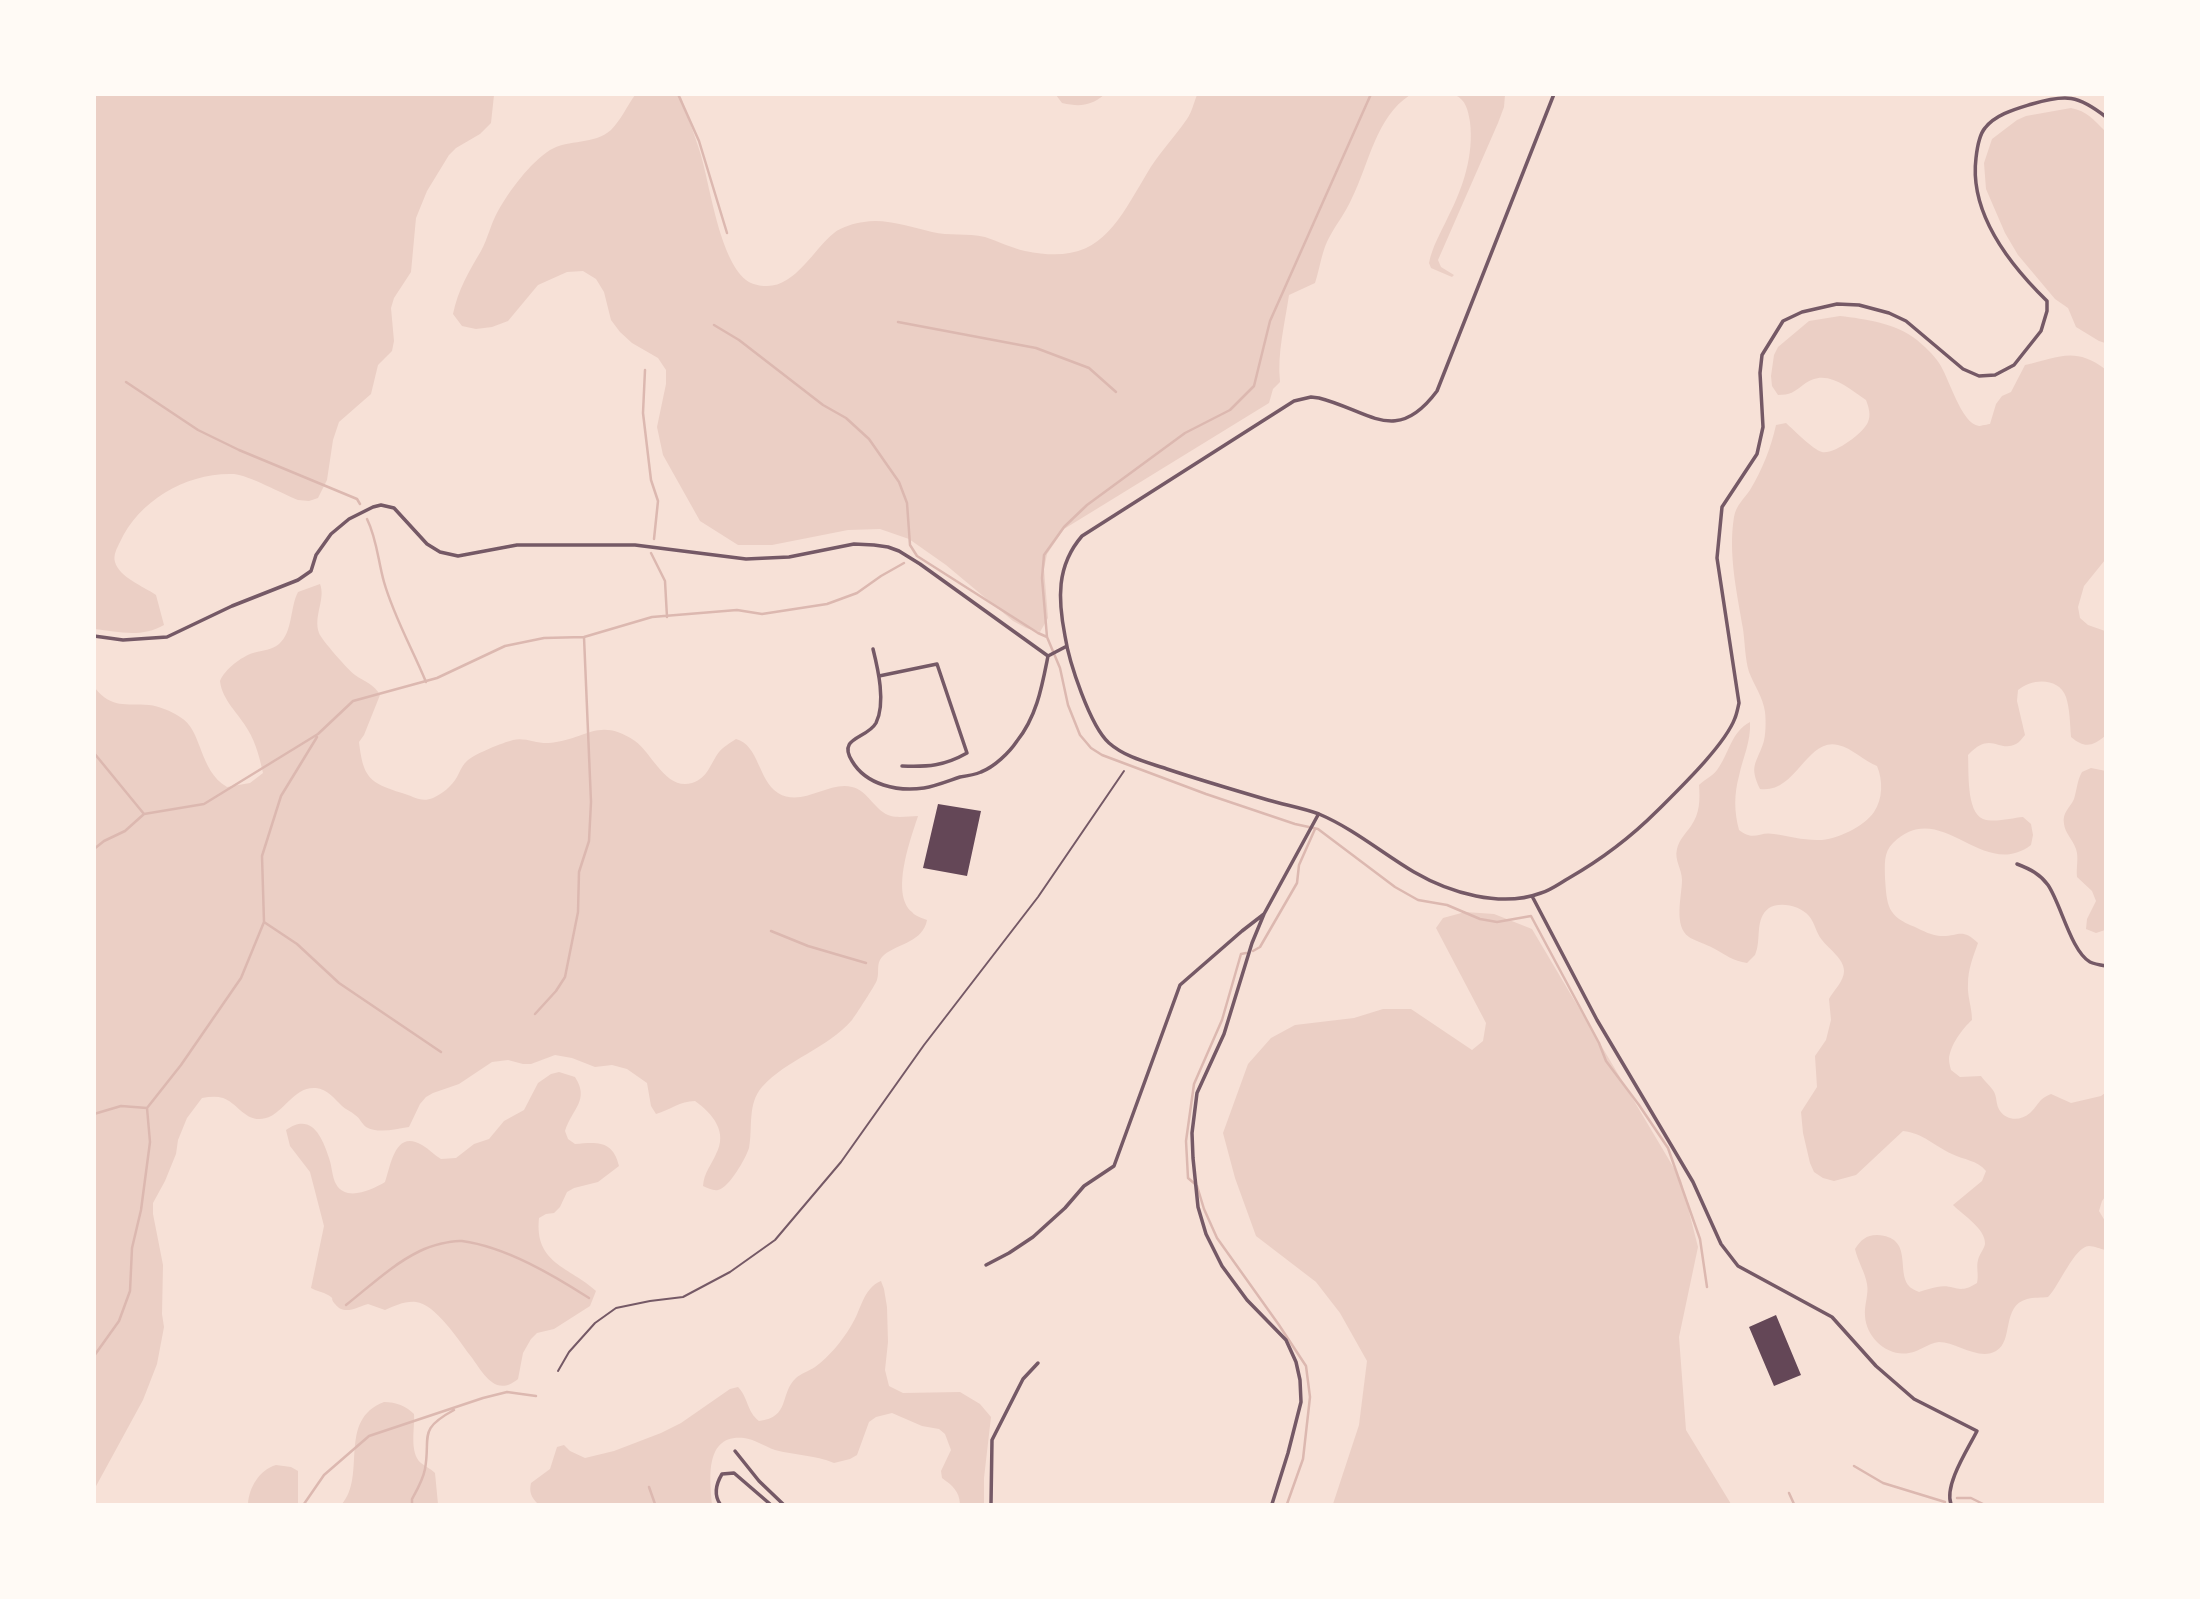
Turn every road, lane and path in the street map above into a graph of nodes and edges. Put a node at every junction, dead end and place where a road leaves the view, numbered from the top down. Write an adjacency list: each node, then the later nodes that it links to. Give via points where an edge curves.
1 (1553, 94): 4 (street, via 1437,391 1425,407 1410,418 1392,421 1319,398 1294,401 1095,526 1072,548 1060,581)
2 (2105, 117): 12 (street, via 2089,104 2068,97 2022,107 1984,129 1975,168 1983,211 2023,277 2047,301 2041,331 2014,365 1994,375 1979,376 1963,369 1906,321 1859,305 1817,308 1783,321 1762,355 1763,427 1757,454 1722,507 1717,558 1739,703 1735,718 1721,743 1630,838 1595,864)
3 (94, 636): 6 (street, via 123,640 167,637 298,580 311,572 331,534 349,519 381,505 394,508 427,544 458,556 517,545 635,545 746,559 789,557 854,544 888,547 930,571)
4 (1067, 646): 6 (street); 10 (street, via 1091,716 1117,749 1186,776)
5 (873, 649): 7 (street)
6 (1048, 656): 7 (street, via 1038,704 1001,759 982,772 924,788 896,788 873,781 851,760 849,744 877,721)
7 (879, 676): 8 (street, via 937,664 967,752 950,762)
8 (902, 766)
9 (1124, 771): 17 (lane, via 1038,897 841,1162 775,1240 730,1272 683,1297 616,1308 595,1323)
10 (1318, 814): 12 (street, via 1438,885 1477,896); 13 (street)
11 (2017, 864): 14 (street, via 2035,871 2048,885 2085,958)
12 (1532, 896): 24 (street, via 1597,1020 1693,1182 1721,1244 1738,1266 1832,1317 1876,1366 1914,1399 1977,1431 1953,1479)
13 (1264, 915): 15 (street, via 1180,985 1114,1166 1084,1186 1033,1237); 23 (street, via 1224,1034 1197,1093 1192,1133 1198,1207 1206,1234 1247,1300 1286,1340 1300,1380 1301,1402)
14 (2105, 966)
15 (986, 1265)
16 (1038, 1363): 22 (street, via 1023,1379 992,1440)
17 (558, 1371)
18 (735, 1451): 21 (street)
19 (720, 1504): 20 (street, via 718,1480 729,1472)
20 (771, 1504)
21 (783, 1504)
22 (991, 1504)
23 (1272, 1504)
24 (1951, 1504)

